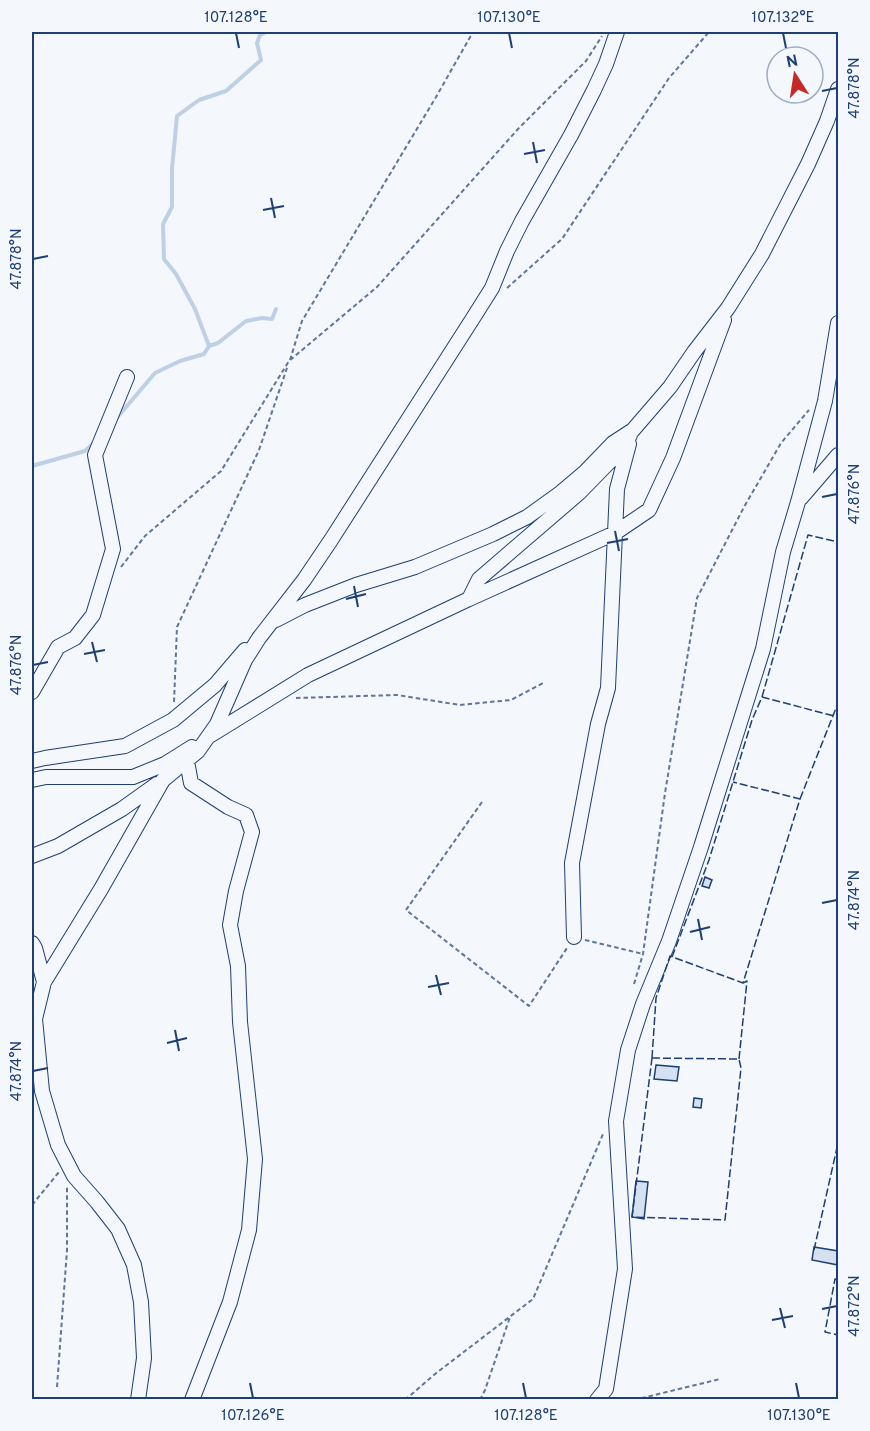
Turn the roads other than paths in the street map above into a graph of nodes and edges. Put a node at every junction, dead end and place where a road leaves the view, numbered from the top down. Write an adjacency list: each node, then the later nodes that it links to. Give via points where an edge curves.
1 (617, 32): 11 (street, via 594,90 507,251 492,288 331,540)
2 (838, 89): 3 (street, via 808,164 762,254)
3 (728, 308): 6 (street); 9 (street, via 673,458 649,510)
4 (838, 323): 8 (street, via 825,401)
5 (127, 377): 12 (street, via 95,455 113,549 96,606 75,638 58,647)
6 (633, 430): 9 (street, via 617,489); 10 (street, via 618,453 579,493 479,579); 11 (street, via 613,442 559,495 527,517 415,567 356,585)
7 (838, 455): 8 (street)
8 (798, 502): 24 (street, via 783,552 763,649 722,783 628,1050 616,1121 625,1269 606,1389)
9 (615, 533): 10 (street); 19 (street, via 608,688 572,863)
10 (469, 599): 13 (street, via 308,675)
11 (271, 623): 13 (street, via 245,660 217,724); 15 (street, via 215,685 173,720 124,746)
12 (32, 692)
13 (207, 737): 14 (street); 16 (street, via 165,764 133,777)
14 (187, 761): 17 (street); 23 (street, via 191,783 246,815 252,832 230,925 238,966 255,1159 249,1230 230,1302)
15 (32, 762)
16 (32, 780)
17 (163, 780): 18 (street, via 68,841); 21 (street)
18 (32, 856)
19 (574, 937)
20 (32, 943): 21 (street)
21 (44, 982): 22 (street, via 35,1019 42,1091 58,1145 74,1176 118,1229 134,1265 141,1302 144,1358)
22 (138, 1400)
23 (192, 1400)
24 (597, 1400)

